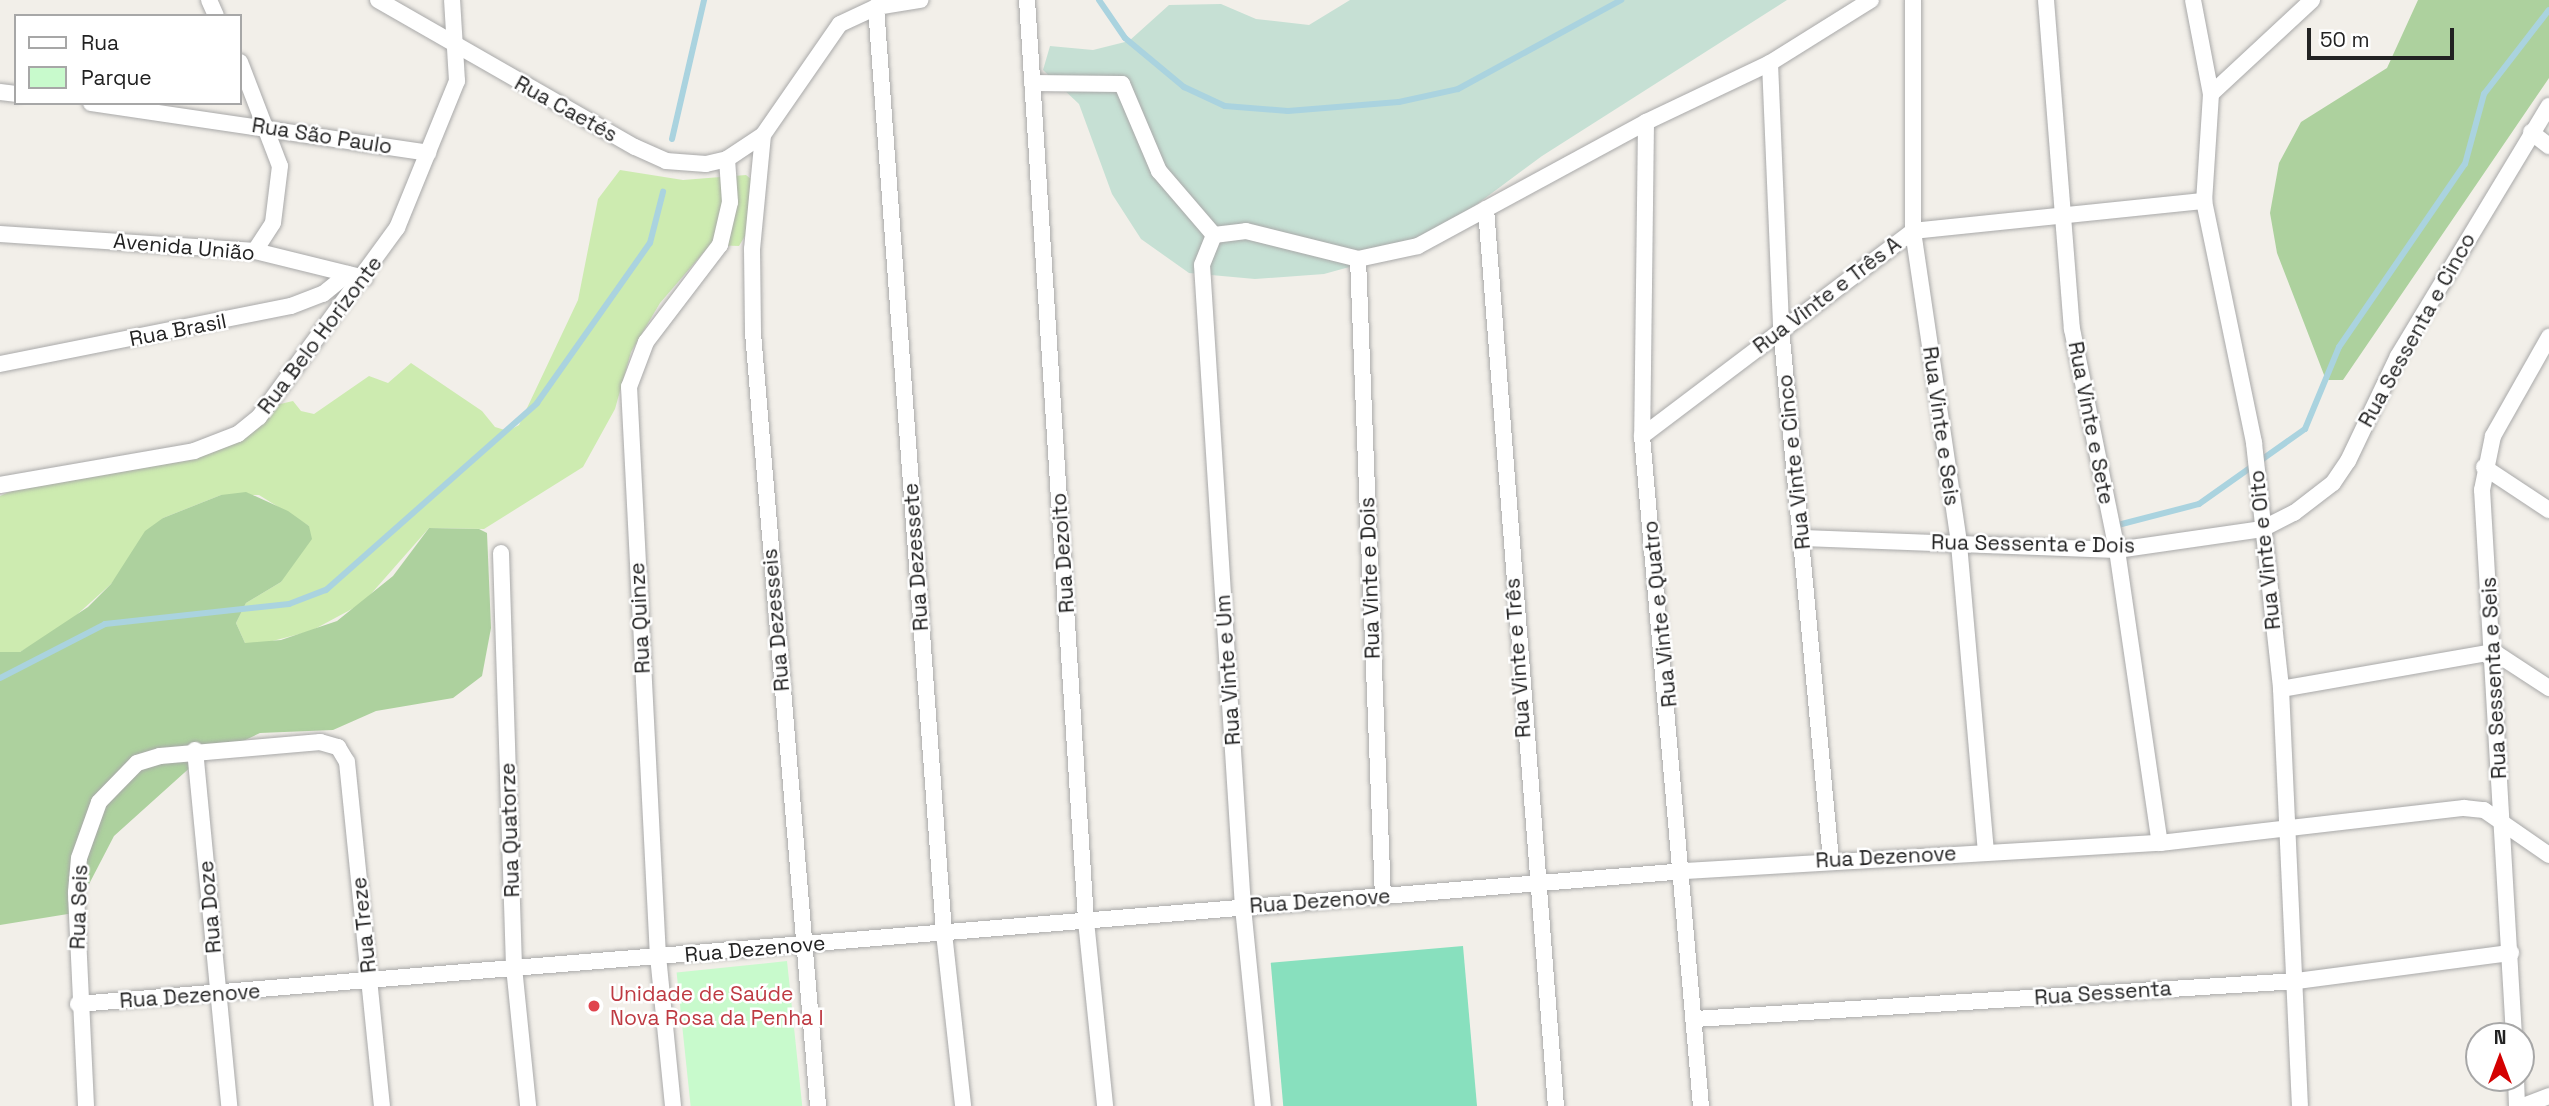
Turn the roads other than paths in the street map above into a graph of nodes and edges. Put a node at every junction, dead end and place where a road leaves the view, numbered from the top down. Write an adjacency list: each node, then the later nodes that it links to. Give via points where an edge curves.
1 (378, 0): 11 (street, Rua Caetés)
2 (452, 0): 11 (street, Rua Belo Horizonte)
3 (920, 0): 10 (street)
4 (1027, 0): 14 (street, Rua Dezoito)
5 (1871, 0): 12 (street)
6 (1913, 0): 28 (street, Rua Vinte e Seis)
7 (2046, 0): 27 (street, Rua Vinte e Sete)
8 (2193, 0): 15 (street, Rua Vinte e Oito)
9 (2312, 0): 15 (street)
10 (876, 7): 21 (street, via 841,24 828,38); 63 (street, Rua Dezessete)
11 (460, 50): 23 (street, Rua Belo Horizonte, via 457,81); 24 (street, Rua Caetés, via 666,161)
12 (1770, 63): 18 (street); 35 (street, Rua Vinte e Cinco)
13 (242, 67): 19 (street)
14 (1032, 83): 30 (street, via 1122,83 1159,171); 62 (street, Rua Dezoito)
15 (2211, 94): 25 (street, Rua Vinte e Oito)
16 (106, 105): 19 (street, Rua São Paulo)
17 (2549, 106): 20 (street, Rua Sessenta e Cinco)
18 (1646, 122): 26 (street); 38 (street, Rua Vinte e Quatro)
19 (268, 126): 23 (street, Rua São Paulo); 31 (street, via 281,184 273,223)
20 (2531, 132): 22 (street); 42 (street, Rua Sessenta e Cinco, via 2398,356 2333,483)
21 (763, 135): 24 (street); 64 (street, Rua Dezesseis, via 751,300)
22 (2549, 146)
23 (429, 153): 34 (street, Rua Belo Horizonte, via 397,228)
24 (727, 159): 66 (street, Rua Quinze, via 730,202 720,244 646,342 629,387)
25 (2204, 201): 27 (street, Rua Vinte e Três A); 42 (street, Rua Vinte e Oito, via 2254,443)
26 (1486, 209): 32 (street, via 1418,246); 59 (street, Rua Vinte e Três)
27 (2059, 213): 28 (street, Rua Vinte e Três A); 45 (street, Rua Vinte e Sete, via 2080,376)
28 (1913, 231): 35 (street, Rua Vinte e Três A); 44 (street, Rua Vinte e Seis)
29 (0, 234): 31 (street, Avenida União)
30 (1214, 235): 32 (street, via 1246,231); 61 (street, Rua Vinte e Um, via 1202,265)
31 (255, 251): 33 (street, Avenida União)
32 (1358, 258): 60 (street, Rua Vinte e Dois)
33 (348, 275): 34 (street, Avenida União); 37 (street, Rua Brasil, via 323,294 291,306)
34 (365, 278): 40 (street, Rua Belo Horizonte, via 285,388 238,434 194,452)
35 (1780, 328): 38 (street, Rua Vinte e Três A); 43 (street, Rua Vinte e Cinco)
36 (2549, 337): 39 (street, Rua Sessenta e Seis, via 2493,436)
37 (0, 364)
38 (1642, 436): 58 (street, Rua Vinte e Quatro)
39 (2484, 467): 41 (street); 47 (street, Rua Sessenta e Seis)
40 (0, 485)
41 (2549, 510)
42 (2262, 529): 45 (street, Rua Sessenta e Dois); 49 (street, Rua Vinte e Oito)
43 (1803, 538): 44 (street, Rua Sessenta e Dois); 57 (street, Rua Vinte e Cinco)
44 (1959, 544): 45 (street, Rua Sessenta e Dois); 55 (street, Rua Vinte e Seis)
45 (2117, 550): 54 (street, Rua Vinte e Sete)
46 (501, 553): 67 (street, Rua Quatorze)
47 (2494, 652): 48 (street); 49 (street); 52 (street, Rua Sessenta e Seis)
48 (2549, 688)
49 (2281, 689): 53 (street, Rua Vinte e Oito)
50 (338, 747): 51 (street, Rua Seis, via 320,742); 68 (street, Rua Treze, via 347,762)
51 (195, 750): 70 (street, Rua Doze); 71 (street, Rua Seis, via 137,763 99,802 79,858)
52 (2502, 823): 53 (street, Rua Dezenove, via 2484,810 2464,808); 56 (street, Rua Dezenove); 65 (street, Rua Sessenta e Seis)
53 (2286, 831): 54 (street, Rua Dezenove); 69 (street, Rua Vinte e Oito)
54 (2160, 844): 55 (street, Rua Dezenove)
55 (1986, 852): 57 (street, Rua Dezenove)
56 (2549, 855)
57 (1830, 860): 58 (street, Rua Dezenove)
58 (1685, 871): 59 (street, Rua Dezenove); 72 (street, Rua Vinte e Quatro)
59 (1535, 883): 60 (street, Rua Dezenove); 84 (street, Rua Vinte e Três)
60 (1383, 897): 61 (street, Rua Dezenove)
61 (1243, 907): 62 (street, Rua Dezenove); 83 (street, Rua Vinte e Um)
62 (1086, 921): 63 (street, Rua Dezenove); 82 (street, Rua Dezoito)
63 (944, 933): 64 (street, Rua Dezenove); 81 (street, Rua Dezessete)
64 (802, 945): 66 (street, Rua Dezenove); 80 (street, Rua Dezesseis)
65 (2511, 953): 69 (street, Rua Sessenta); 73 (street, Rua Sessenta e Seis)
66 (658, 957): 67 (street, Rua Dezenove); 79 (street, Rua Quinze)
67 (514, 967): 68 (street, Rua Dezenove); 78 (street, Rua Quatorze)
68 (370, 980): 70 (street, Rua Dezenove); 77 (street, Rua Treze)
69 (2297, 981): 72 (street, Rua Sessenta); 86 (street, Rua Vinte e Oito)
70 (219, 995): 71 (street, Rua Dezenove); 76 (street, Rua Doze)
71 (78, 1004): 75 (street, Rua Seis)
72 (1695, 1019): 85 (street, Rua Vinte e Quatro)
73 (2513, 1022)
74 (2549, 1096): 87 (street)
75 (86, 1106)
76 (229, 1106)
77 (382, 1106)
78 (528, 1106)
79 (673, 1106)
80 (818, 1106)
81 (963, 1106)
82 (1105, 1106)
83 (1263, 1106)
84 (1556, 1106)
85 (1701, 1106)
86 (2300, 1106)
87 (2523, 1106)

